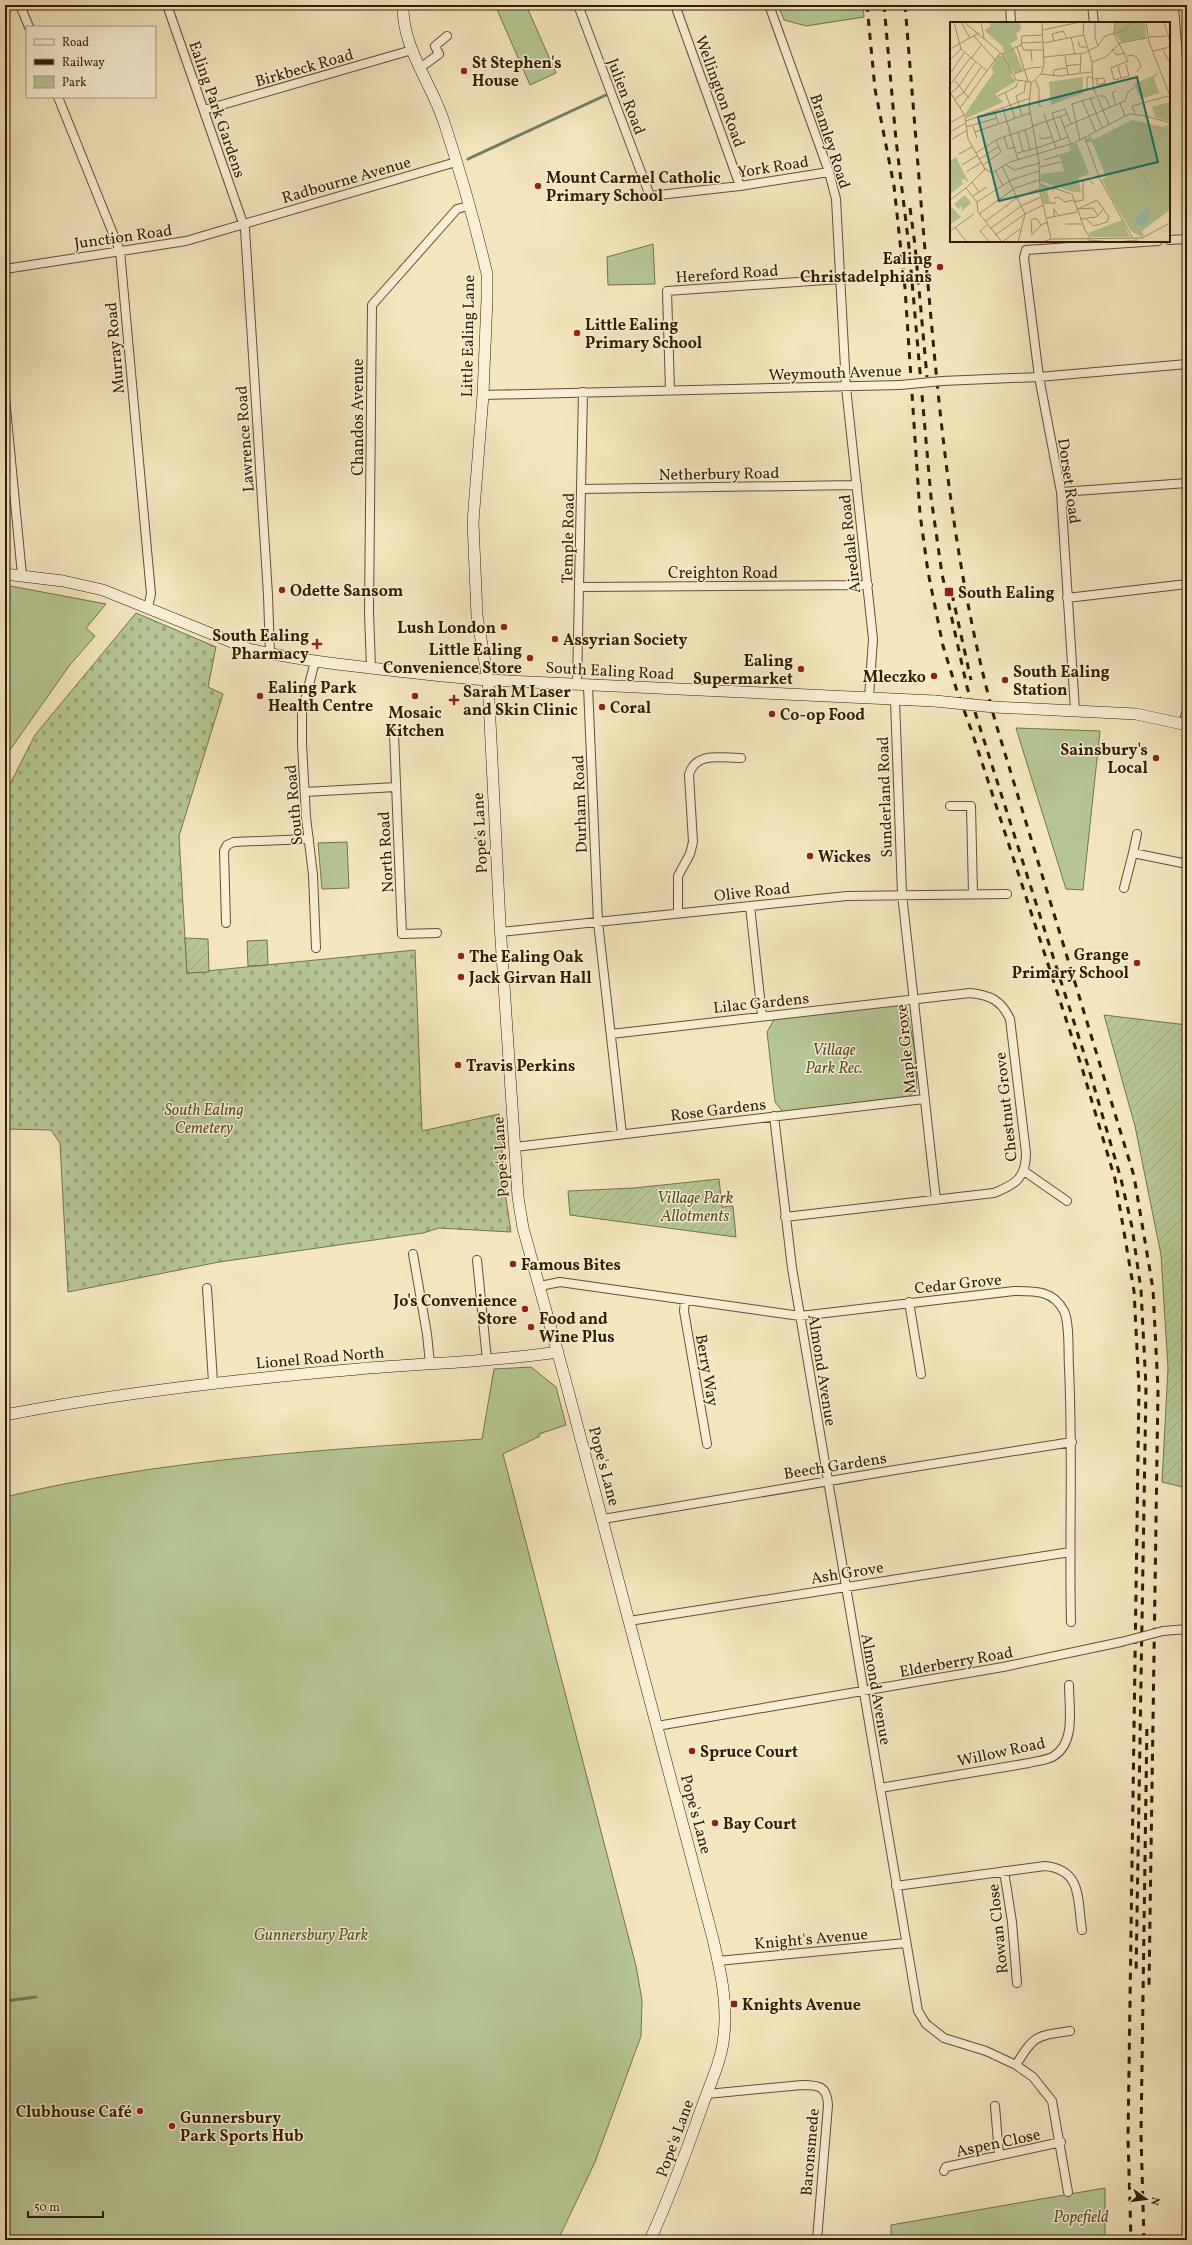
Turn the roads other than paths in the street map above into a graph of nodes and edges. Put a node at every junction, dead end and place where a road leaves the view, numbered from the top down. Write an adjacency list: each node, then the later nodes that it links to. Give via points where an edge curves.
1 (20, 5): 12 (street)
2 (167, 5): 18 (street, Ealing Park Gardens)
3 (403, 5): 14 (main road, Little Ealing Lane, via 404,26)
4 (578, 5): 22 (street, Julien Road)
5 (675, 5): 21 (street, Wellington Road)
6 (769, 5): 20 (street, Bramley Road)
7 (1010, 5): 10 (street)
8 (1092, 5): 11 (street)
9 (1183, 5): 15 (street)
10 (1011, 22)
11 (1094, 22)
12 (29, 26)
13 (447, 36): 16 (street, via 435,46 439,54)
14 (412, 50): 16 (main road, Little Ealing Lane); 18 (street, Birkbeck Road)
15 (1187, 59)
16 (420, 68): 19 (main road, Little Ealing Lane, via 444,120)
17 (58, 98): 30 (street, Murray Road)
18 (204, 110): 24 (street, Ealing Park Gardens)
19 (456, 162): 23 (main road, Little Ealing Lane); 24 (street, Radbourne Avenue)
20 (829, 172): 21 (street, York Road); 33 (street, Bramley Road, via 836,199)
21 (740, 186): 22 (street, York Road)
22 (650, 196)
23 (468, 206): 39 (main road, Little Ealing Lane, via 483,259 487,284); 54 (street, Chandos Avenue, via 457,209 372,305 369,612)
24 (243, 223): 30 (street, Junction Road, via 186,241); 52 (street, Lawrence Road)
25 (1187, 239): 26 (street)
26 (1170, 240)
27 (1028, 242): 31 (street, Dorset Road)
28 (1134, 242): 29 (street)
29 (1110, 243): 31 (street)
30 (120, 251): 32 (street, Junction Road); 51 (street, Murray Road, via 151,594)
31 (1025, 254): 35 (street, Dorset Road)
32 (5, 269)
33 (840, 279): 36 (street, Bramley Road); 37 (street, Hereford Road, via 667,291)
34 (1187, 364): 35 (street, Weymouth Avenue)
35 (1039, 377): 36 (street, Weymouth Avenue, bridge); 44 (street, Dorset Road)
36 (846, 387): 37 (street, Weymouth Avenue); 42 (street, Airedale Road)
37 (670, 390): 38 (street, Weymouth Avenue)
38 (584, 392): 39 (street, Weymouth Avenue); 43 (street, Temple Road)
39 (483, 395): 55 (main road, Little Ealing Lane, via 473,522 477,616)
40 (5, 398): 46 (street)
41 (1187, 483): 44 (street)
42 (857, 485): 43 (street, Netherbury Road); 48 (street, Airedale Road)
43 (582, 489): 49 (street, Temple Road)
44 (1060, 492): 50 (street, Dorset Road)
45 (5, 574): 46 (main road, South Ealing Road)
46 (22, 575): 51 (main road, South Ealing Road, via 103,590)
47 (1187, 584): 50 (street)
48 (868, 585): 49 (street, Creighton Road); 57 (street, Airedale Road, via 873,639)
49 (580, 587): 56 (street, Temple Road)
50 (1067, 598): 59 (street, Dorset Road)
51 (148, 607): 52 (main road, South Ealing Road, via 250,649)
52 (270, 654): 53 (main road, South Ealing Road)
53 (315, 661): 54 (main road, South Ealing Road); 65 (street, South Road, via 302,712)
54 (371, 668): 55 (main road, South Ealing Road)
55 (488, 680): 56 (main road, South Ealing Road); 79 (main road, Pope's Lane)
56 (583, 685): 57 (main road, South Ealing Road); 77 (street, Durham Road)
57 (868, 698): 58 (main road, South Ealing Road)
58 (895, 700): 59 (main road, South Ealing Road, bridge); 72 (street, Sunderland Road)
59 (1075, 710): 61 (main road, South Ealing Road, via 1136,714)
60 (1187, 710): 61 (street)
61 (1185, 724)
62 (394, 734): 64 (street, North Road)
63 (741, 758): 76 (street, via 707,757 691,766 689,775 693,842 690,854 678,876)
64 (396, 787): 65 (street); 80 (street, North Road, via 402,934)
65 (305, 792): 68 (street, South Road)
66 (950, 806): 73 (street, via 971,806)
67 (1137, 834): 69 (street)
68 (309, 839): 78 (street, via 234,842 227,845 224,851); 81 (street, South Road, via 314,875)
69 (1133, 853): 70 (street); 71 (street)
70 (1187, 864)
71 (1124, 888)
72 (902, 894): 73 (street, Olive Road); 75 (street, Olive Road, via 846,896); 82 (street, Maple Grove)
73 (973, 894): 74 (street, Olive Road)
74 (1007, 894)
75 (750, 906): 76 (street, Olive Road); 83 (street)
76 (678, 913): 77 (street, Olive Road)
77 (598, 922): 79 (street, Olive Road); 84 (street, Durham Road)
78 (226, 923)
79 (500, 932): 88 (main road, Pope's Lane)
80 (436, 933)
81 (316, 948)
82 (914, 999): 83 (street, Lilac Gardens); 85 (street, Maple Grove); 89 (street, Chestnut Grove, via 970,993 985,994 1004,1008 1010,1027 1026,1153)
83 (762, 1016): 84 (street, Lilac Gardens)
84 (611, 1034): 87 (street, Durham Road)
85 (924, 1099): 86 (street, Rose Gardens); 90 (street, Maple Grove)
86 (774, 1116): 87 (street, Rose Gardens); 92 (street, Almond Avenue)
87 (622, 1134): 88 (street, Rose Gardens)
88 (515, 1147): 95 (main road, Pope's Lane, via 523,1228)
89 (1024, 1171): 90 (street, Chestnut Grove, via 1013,1185 994,1193); 91 (street)
90 (936, 1200): 92 (street, Chestnut Grove)
91 (1067, 1201)
92 (786, 1217): 99 (street, Almond Avenue)
93 (413, 1254): 102 (street)
94 (477, 1260): 101 (street)
95 (540, 1286): 97 (street, Cedar Grove, via 560,1282); 100 (main road, Pope's Lane)
96 (207, 1288): 104 (street)
97 (685, 1300): 99 (street, Cedar Grove); 107 (street, Berry Way, via 684,1311)
98 (909, 1302): 99 (street, Cedar Grove); 103 (street); 106 (street, Cedar Grove, via 1014,1291 1041,1291 1053,1297 1064,1312 1067,1331)
99 (800, 1316): 108 (street, Almond Avenue)
100 (558, 1352): 101 (main road, Lionel Road North); 109 (main road, Pope's Lane)
101 (487, 1360): 102 (main road, Lionel Road North)
102 (430, 1364): 104 (main road, Lionel Road North)
103 (921, 1374)
104 (213, 1382): 105 (main road, Lionel Road North, via 128,1393)
105 (5, 1415)
106 (1072, 1442): 108 (street, Beech Gardens); 110 (street, Cedar Grove)
107 (707, 1444)
108 (828, 1482): 109 (street, Beech Gardens); 111 (street, Almond Avenue)
109 (603, 1519): 112 (main road, Pope's Lane)
110 (1070, 1552): 111 (street, Ash Grove); 113 (street, Cedar Grove)
111 (845, 1587): 112 (street, Ash Grove); 116 (street, Almond Avenue)
112 (629, 1621): 117 (main road, Pope's Lane)
113 (1071, 1622)
114 (1187, 1629): 116 (street, Elderberry Road, bridge, via 1163,1631 1003,1667)
115 (1069, 1685): 118 (street, Willow Road, via 1069,1731 1065,1746 1053,1757)
116 (864, 1691): 117 (street, Elderberry Road); 118 (street, Almond Avenue)
117 (657, 1726): 123 (main road, Pope's Lane)
118 (880, 1788): 120 (street, Almond Avenue)
119 (1004, 1871): 120 (street, Rowan Close); 121 (street, Rowan Close, via 1045,1866 1060,1868 1068,1873 1074,1883); 124 (street, Rowan Close, via 1012,1922)
120 (896, 1886): 122 (street, Almond Avenue)
121 (1082, 1930)
122 (906, 1943): 123 (street, Knight's Avenue); 126 (street, Almond Avenue, via 918,2011 926,2024 944,2038 986,2051)
123 (718, 1961): 127 (main road, Pope's Lane, via 725,2006 724,2036 718,2064)
124 (1017, 1983)
125 (1070, 2031): 126 (street, via 1039,2036 1028,2044)
126 (1016, 2065): 129 (street, Almond Avenue, via 1033,2077 1052,2101)
127 (707, 2094): 133 (main road, Pope's Lane); 134 (street, Baronsmede, via 802,2085 815,2085 827,2094)
128 (995, 2106): 130 (street)
129 (1061, 2142): 130 (street, Aspen Close); 132 (street, Almond Avenue)
130 (1000, 2155): 131 (street, Aspen Close, via 946,2168)
131 (944, 2171)
132 (1068, 2192)
133 (650, 2240)
134 (817, 2240)

